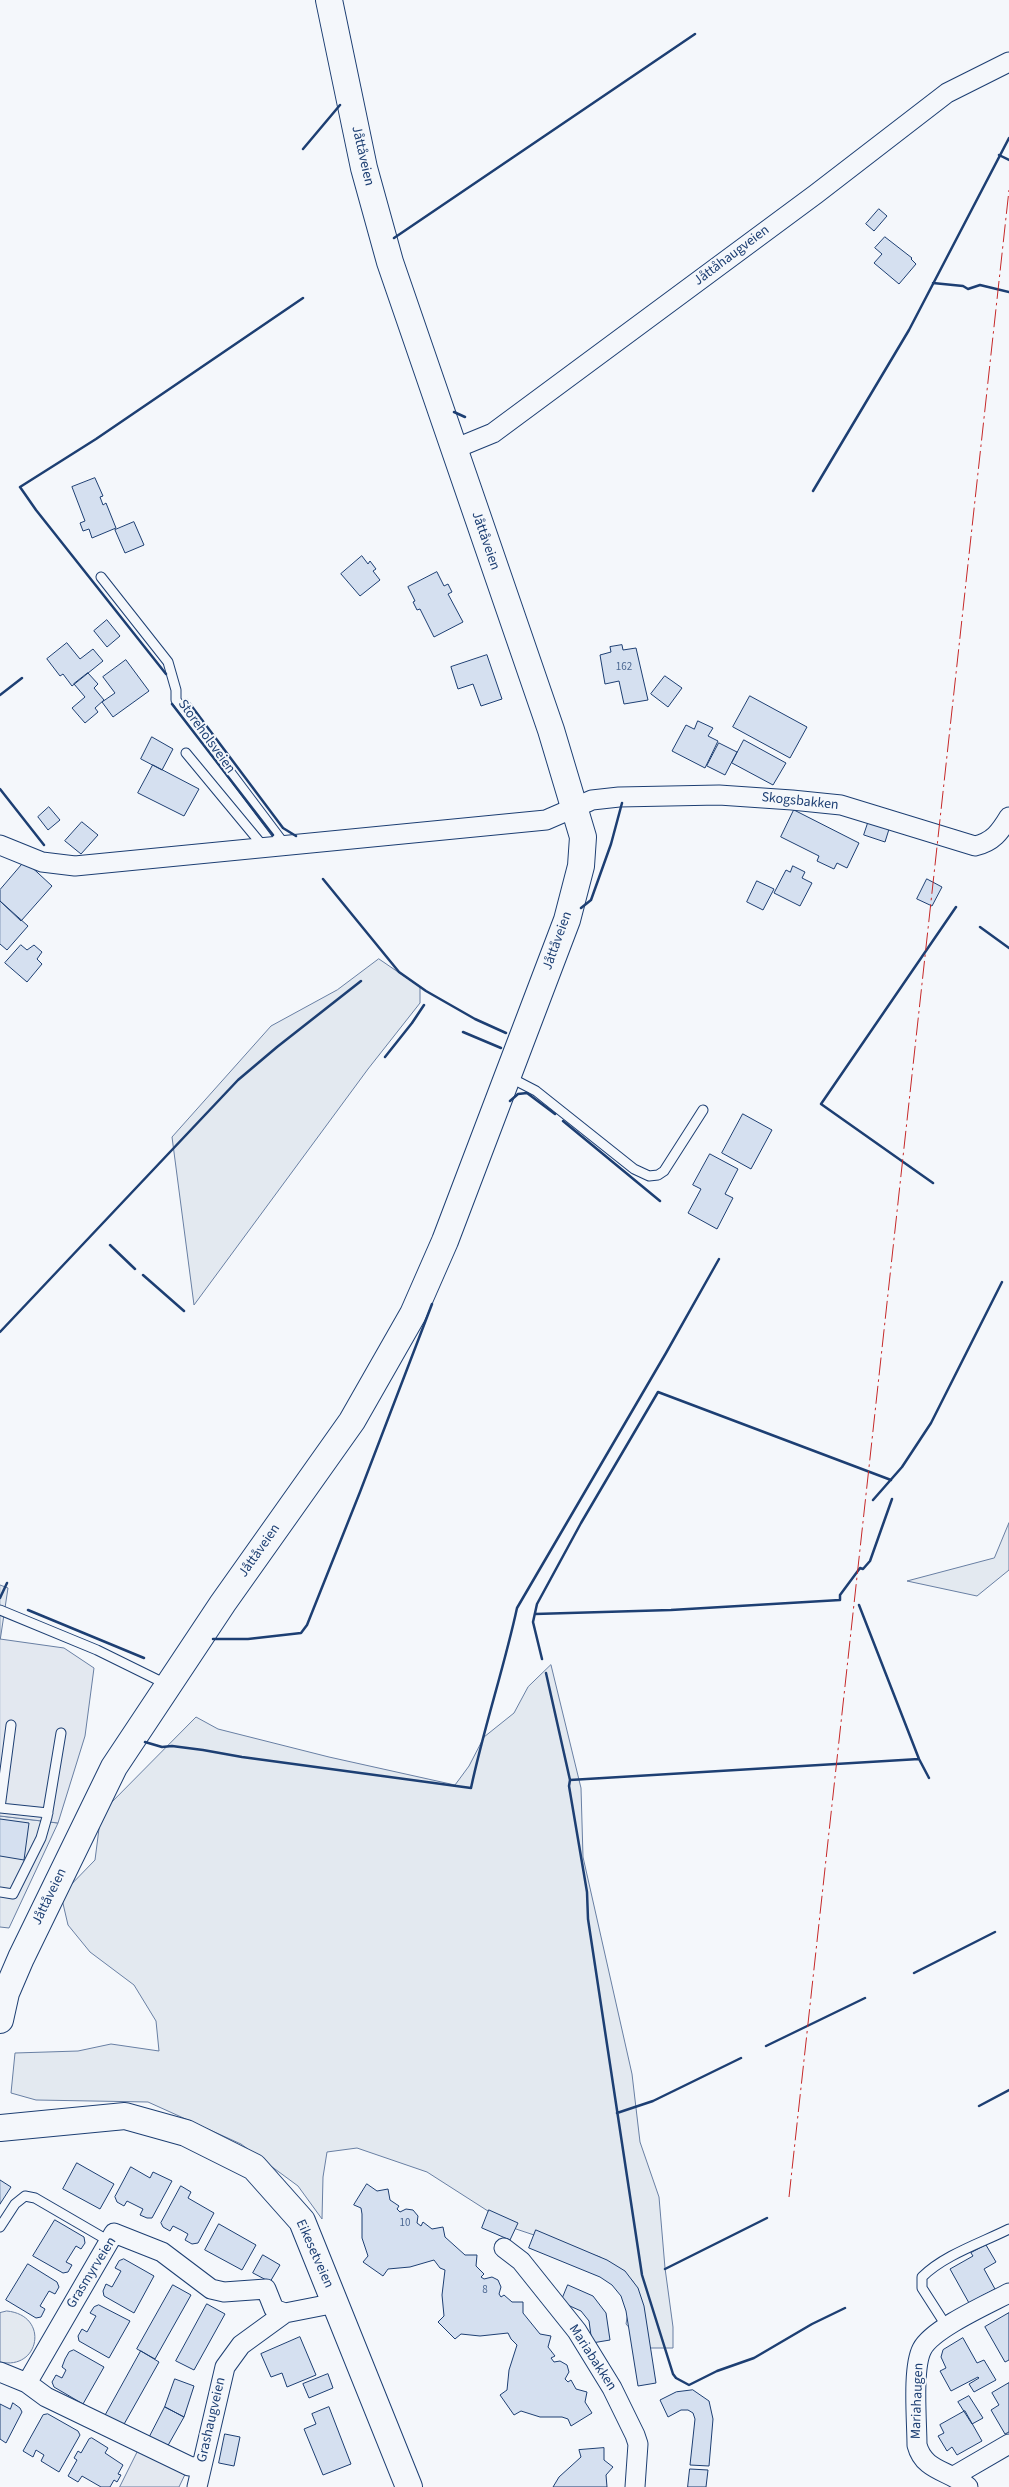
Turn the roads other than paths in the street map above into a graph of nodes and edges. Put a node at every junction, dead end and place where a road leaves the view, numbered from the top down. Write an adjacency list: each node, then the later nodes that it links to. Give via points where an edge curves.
1 (329, 0): 3 (main road, Jåttåveien, via 364,168 390,262)
2 (1009, 62): 3 (street, Jåttåhaugveien, via 947,94 493,433)
3 (454, 449): 6 (main road, Jåttåveien, via 551,730)
4 (101, 577): 9 (lane, Storeholsveien, via 168,662 176,700)
5 (186, 753): 10 (lane, Storeholsveien)
6 (574, 808): 7 (street, Skogsbakken, via 592,800 620,797 719,795 817,802 841,805 976,846 995,838); 9 (street, via 546,820); 11 (main road, Jåttåveien, via 583,837 582,866 567,920)
7 (1009, 817)
8 (0, 845): 10 (street, via 60,866)
9 (285, 845): 10 (street)
10 (264, 848)
11 (507, 1076): 12 (lane, via 536,1091 623,1162 650,1176 658,1176 664,1171); 14 (main road, Jåttåveien, via 445,1240 413,1314 385,1365 352,1421)
12 (703, 1110)
13 (0, 1610): 14 (lane, via 97,1650)
14 (168, 1686): 20 (main road, Jåttåveien, via 114,1767 20,1958 6,1993)
15 (11, 1725): 17 (lane)
16 (60, 1732): 18 (lane)
17 (0, 1808): 18 (lane)
18 (48, 1813): 19 (lane, via 41,1838 13,1894)
19 (0, 1892)
20 (0, 2020)
21 (1, 2122): 27 (main road, Eikesetveien, via 124,2116 186,2133 254,2167 302,2220)
22 (0, 2227): 24 (lane, via 15,2204 25,2196 35,2198)
23 (1009, 2230): 29 (lane, via 957,2254 928,2270 922,2277 922,2288)
24 (109, 2241): 28 (street, Grasmyrveien, via 114,2233 162,2252 211,2289 224,2292 266,2289 274,2309); 31 (street, Grasmyrveien)
25 (504, 2248): 37 (street, Mariabakken, via 521,2261 576,2332 612,2388 638,2444)
26 (1009, 2293): 29 (street, Mariahaugen)
27 (336, 2303): 28 (street, Grashaugveien); 36 (main road, Eikesetveien)
28 (285, 2313): 33 (street, Grashaugveien, via 241,2345 225,2368)
29 (947, 2327): 34 (street, Mariahaugen, via 927,2342 919,2357 917,2445 925,2462)
30 (0, 2372): 31 (street)
31 (27, 2382): 33 (street, via 46,2397 189,2466)
32 (1009, 2444): 34 (street, Mariahaugen)
33 (201, 2468): 35 (street, Grashaugveien)
34 (961, 2482)
35 (197, 2487)
36 (409, 2487)
37 (635, 2487)

